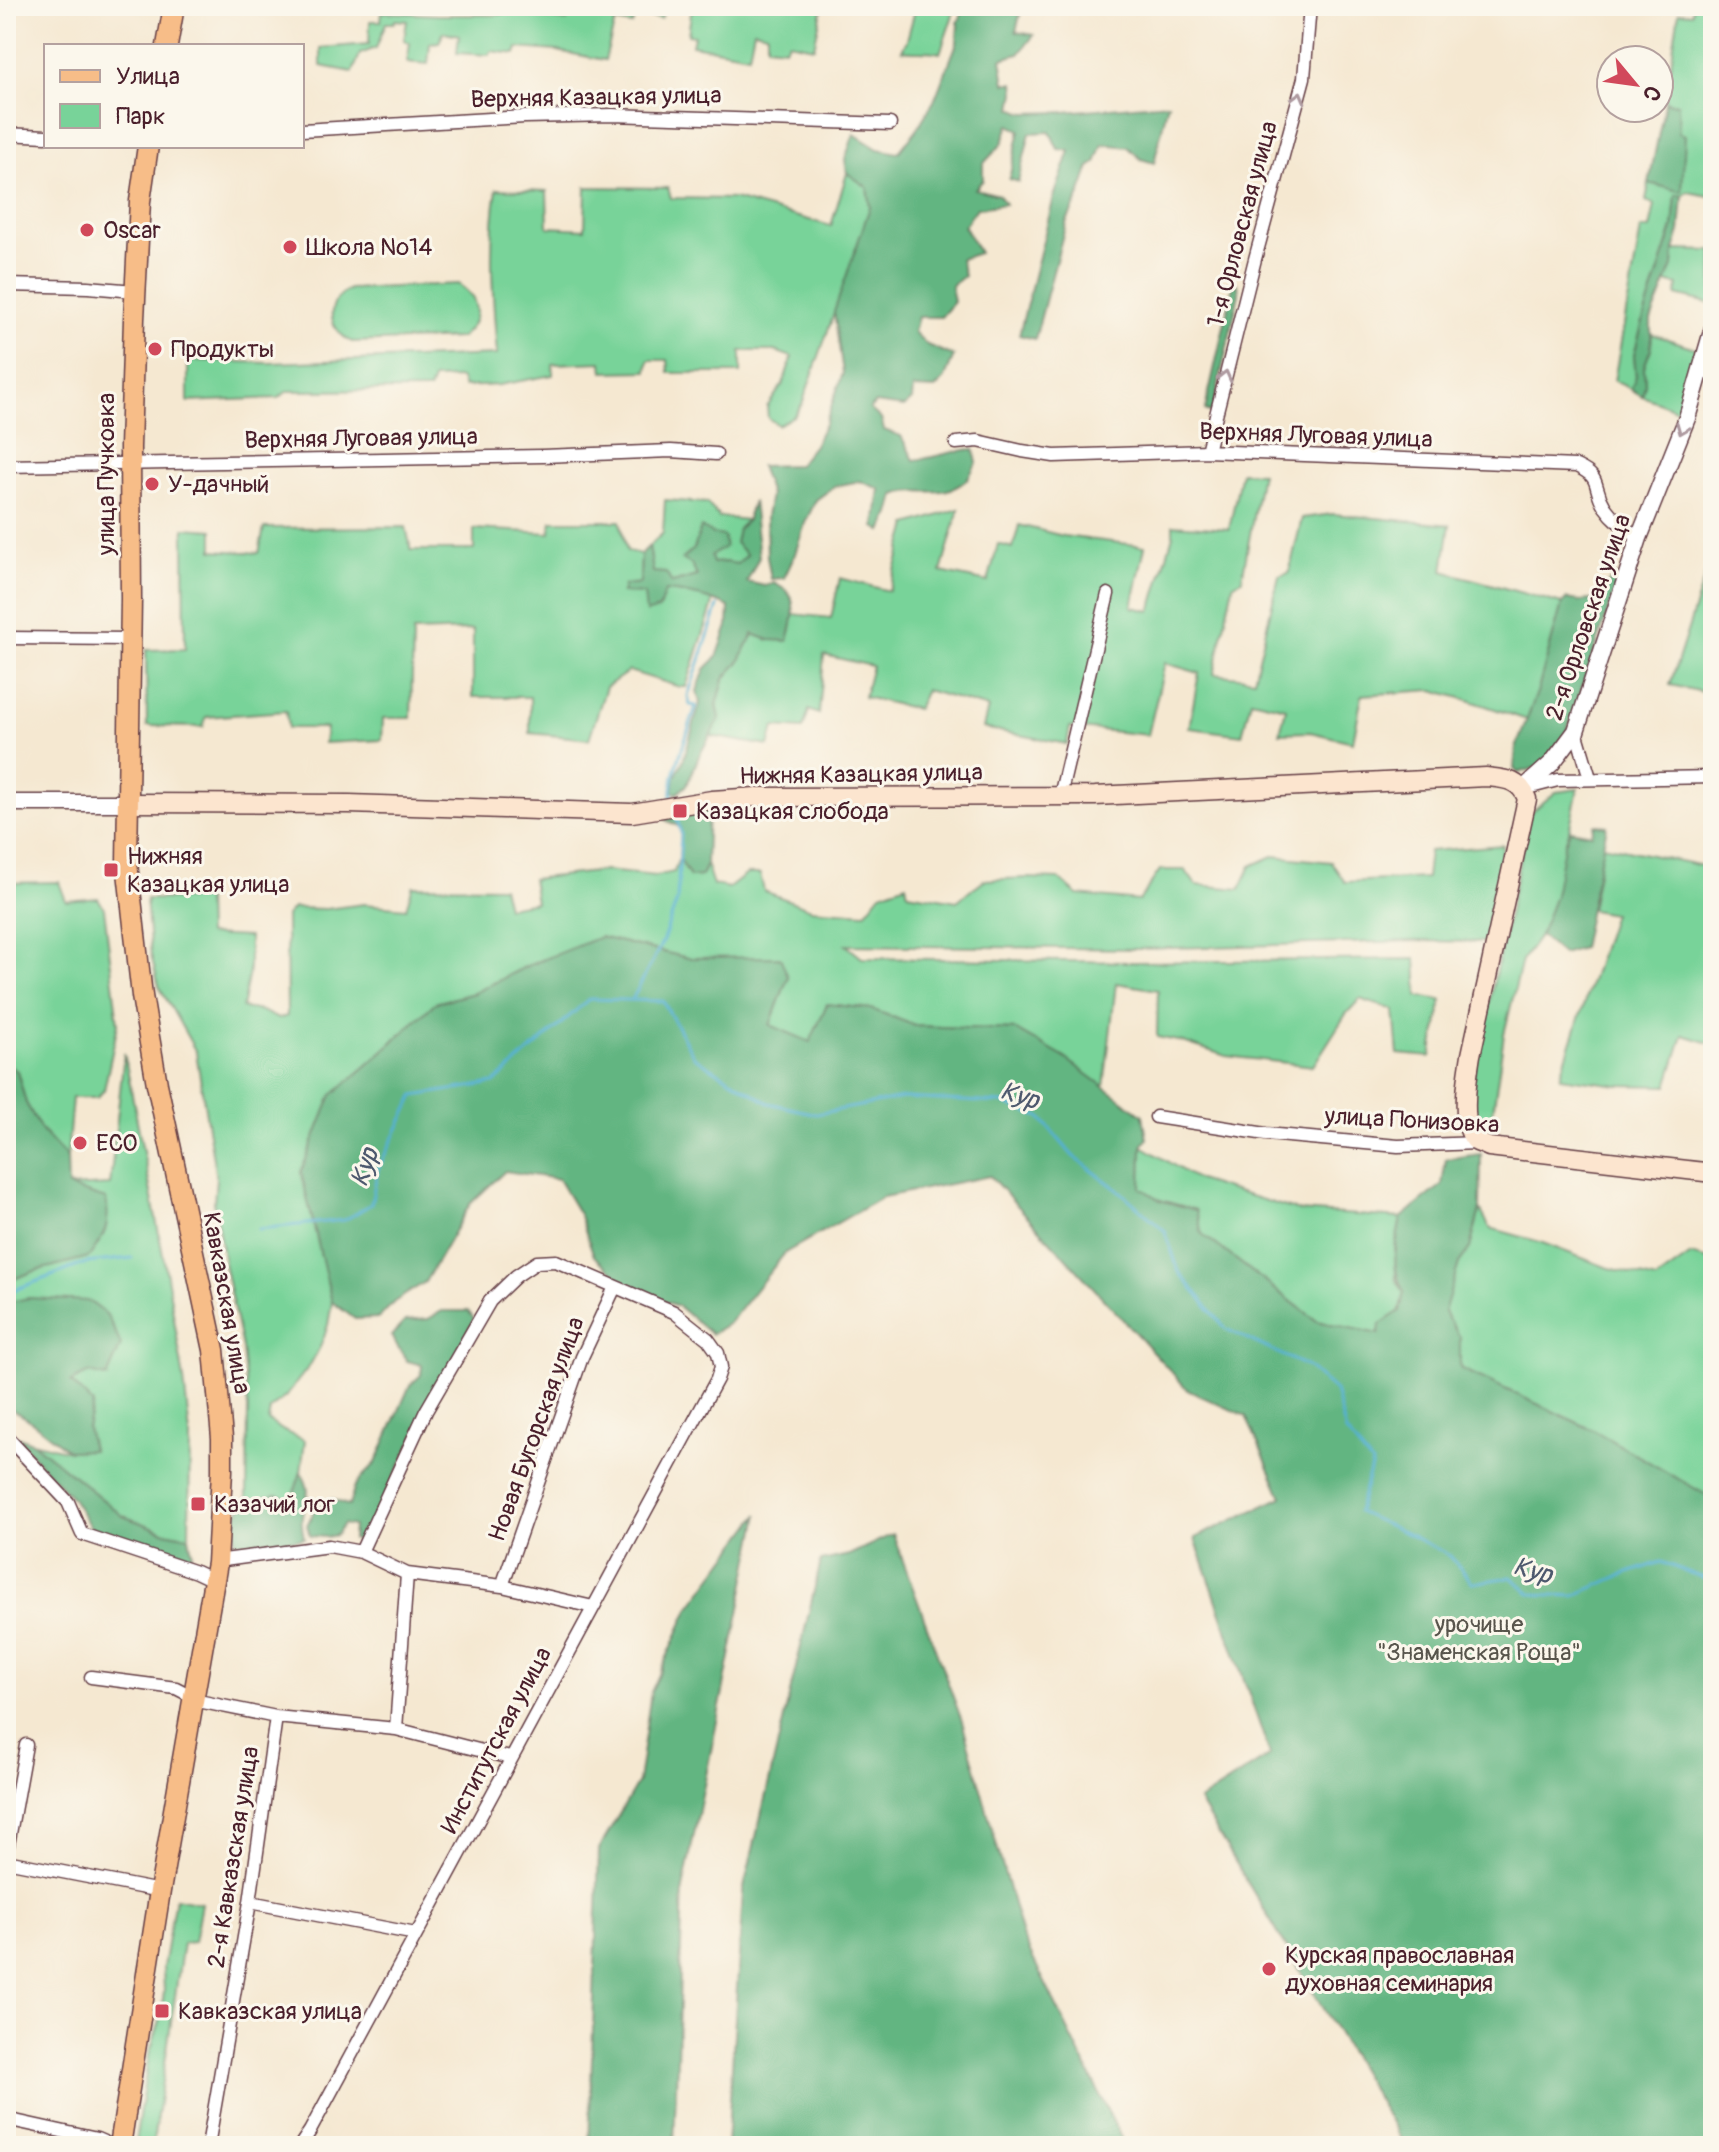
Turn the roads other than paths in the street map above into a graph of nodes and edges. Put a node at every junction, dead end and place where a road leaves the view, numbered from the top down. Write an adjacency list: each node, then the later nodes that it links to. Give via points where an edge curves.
1 (174, 6): 3 (main road)
2 (1310, 6): 13 (street, 1-я Орловская улица, one-way to 2, via 1304,78)
3 (167, 44)
4 (890, 124): 5 (street, Верхняя Казацкая улица, via 612,115)
5 (304, 130)
6 (6, 134): 7 (street)
7 (44, 136)
8 (148, 148): 10 (main road, улица Пучковка)
9 (6, 285): 10 (street)
10 (135, 291): 15 (main road, улица Пучковка)
11 (1713, 328): 17 (street, 2-я Орловская улица, one-way to 17, via 1687,418)
12 (956, 443): 13 (street, Верхняя Луговая улица, via 978,441 1054,456)
13 (1207, 451): 17 (street, Верхняя Луговая улица, via 1576,466 1596,479 1607,509)
14 (716, 454): 15 (street, Верхняя Луговая улица)
15 (131, 465): 16 (street, Верхняя Луговая улица); 20 (main road, улица Пучковка)
16 (6, 466)
17 (1639, 538): 21 (street, 2-я Орловская улица)
18 (1108, 594): 25 (street)
19 (6, 638): 20 (street)
20 (130, 639): 27 (main road, улица Пучковка)
21 (1576, 731): 23 (street); 24 (street, 2-я Орловская улица)
22 (1713, 777): 23 (street)
23 (1590, 778): 24 (street)
24 (1523, 789): 25 (main road, Нижняя Казацкая улица, via 1516,782 1486,777); 29 (main road, via 1526,809 1466,1090 1467,1124)
25 (1060, 796): 27 (main road, Нижняя Казацкая улица, via 756,797 632,813)
26 (6, 803): 27 (street, Нижняя Казацкая улица)
27 (129, 803): 34 (main road, Кавказская улица, via 127,863 142,996 214,1350 222,1438)
28 (1156, 1117): 29 (street, улица Понизовка, via 1398,1146)
29 (1478, 1143): 30 (main road, улица Понизовка)
30 (1713, 1173)
31 (615, 1287): 33 (street, via 556,1261 537,1262 490,1301 426,1411); 36 (street, Новая Бугорская улица, via 582,1357); 37 (street, Институтская улица, via 674,1312 708,1339 721,1367)
32 (6, 1436): 34 (street, via 68,1502 82,1534 196,1572)
33 (361, 1552): 34 (street, via 329,1546 224,1560); 35 (street)
34 (215, 1572): 39 (main road, Кавказская улица)
35 (407, 1574): 36 (street); 41 (street)
36 (502, 1586): 37 (street)
37 (593, 1607): 43 (street, Институтская улица)
38 (91, 1677): 39 (street, via 176,1688)
39 (192, 1696): 40 (street); 45 (main road, Кавказская улица)
40 (276, 1717): 41 (street); 46 (street, 2-я Кавказская улица)
41 (396, 1729): 43 (street)
42 (26, 1745): 44 (street)
43 (510, 1758): 47 (street, Институтская улица)
44 (6, 1858): 45 (street)
45 (160, 1891): 50 (main road, Кавказская улица)
46 (250, 1902): 47 (street); 51 (street, 2-я Кавказская улица)
47 (416, 1934): 52 (street, Институтская улица)
48 (6, 2119): 49 (street)
49 (113, 2146)
50 (120, 2146)
51 (208, 2146)
52 (300, 2146)

